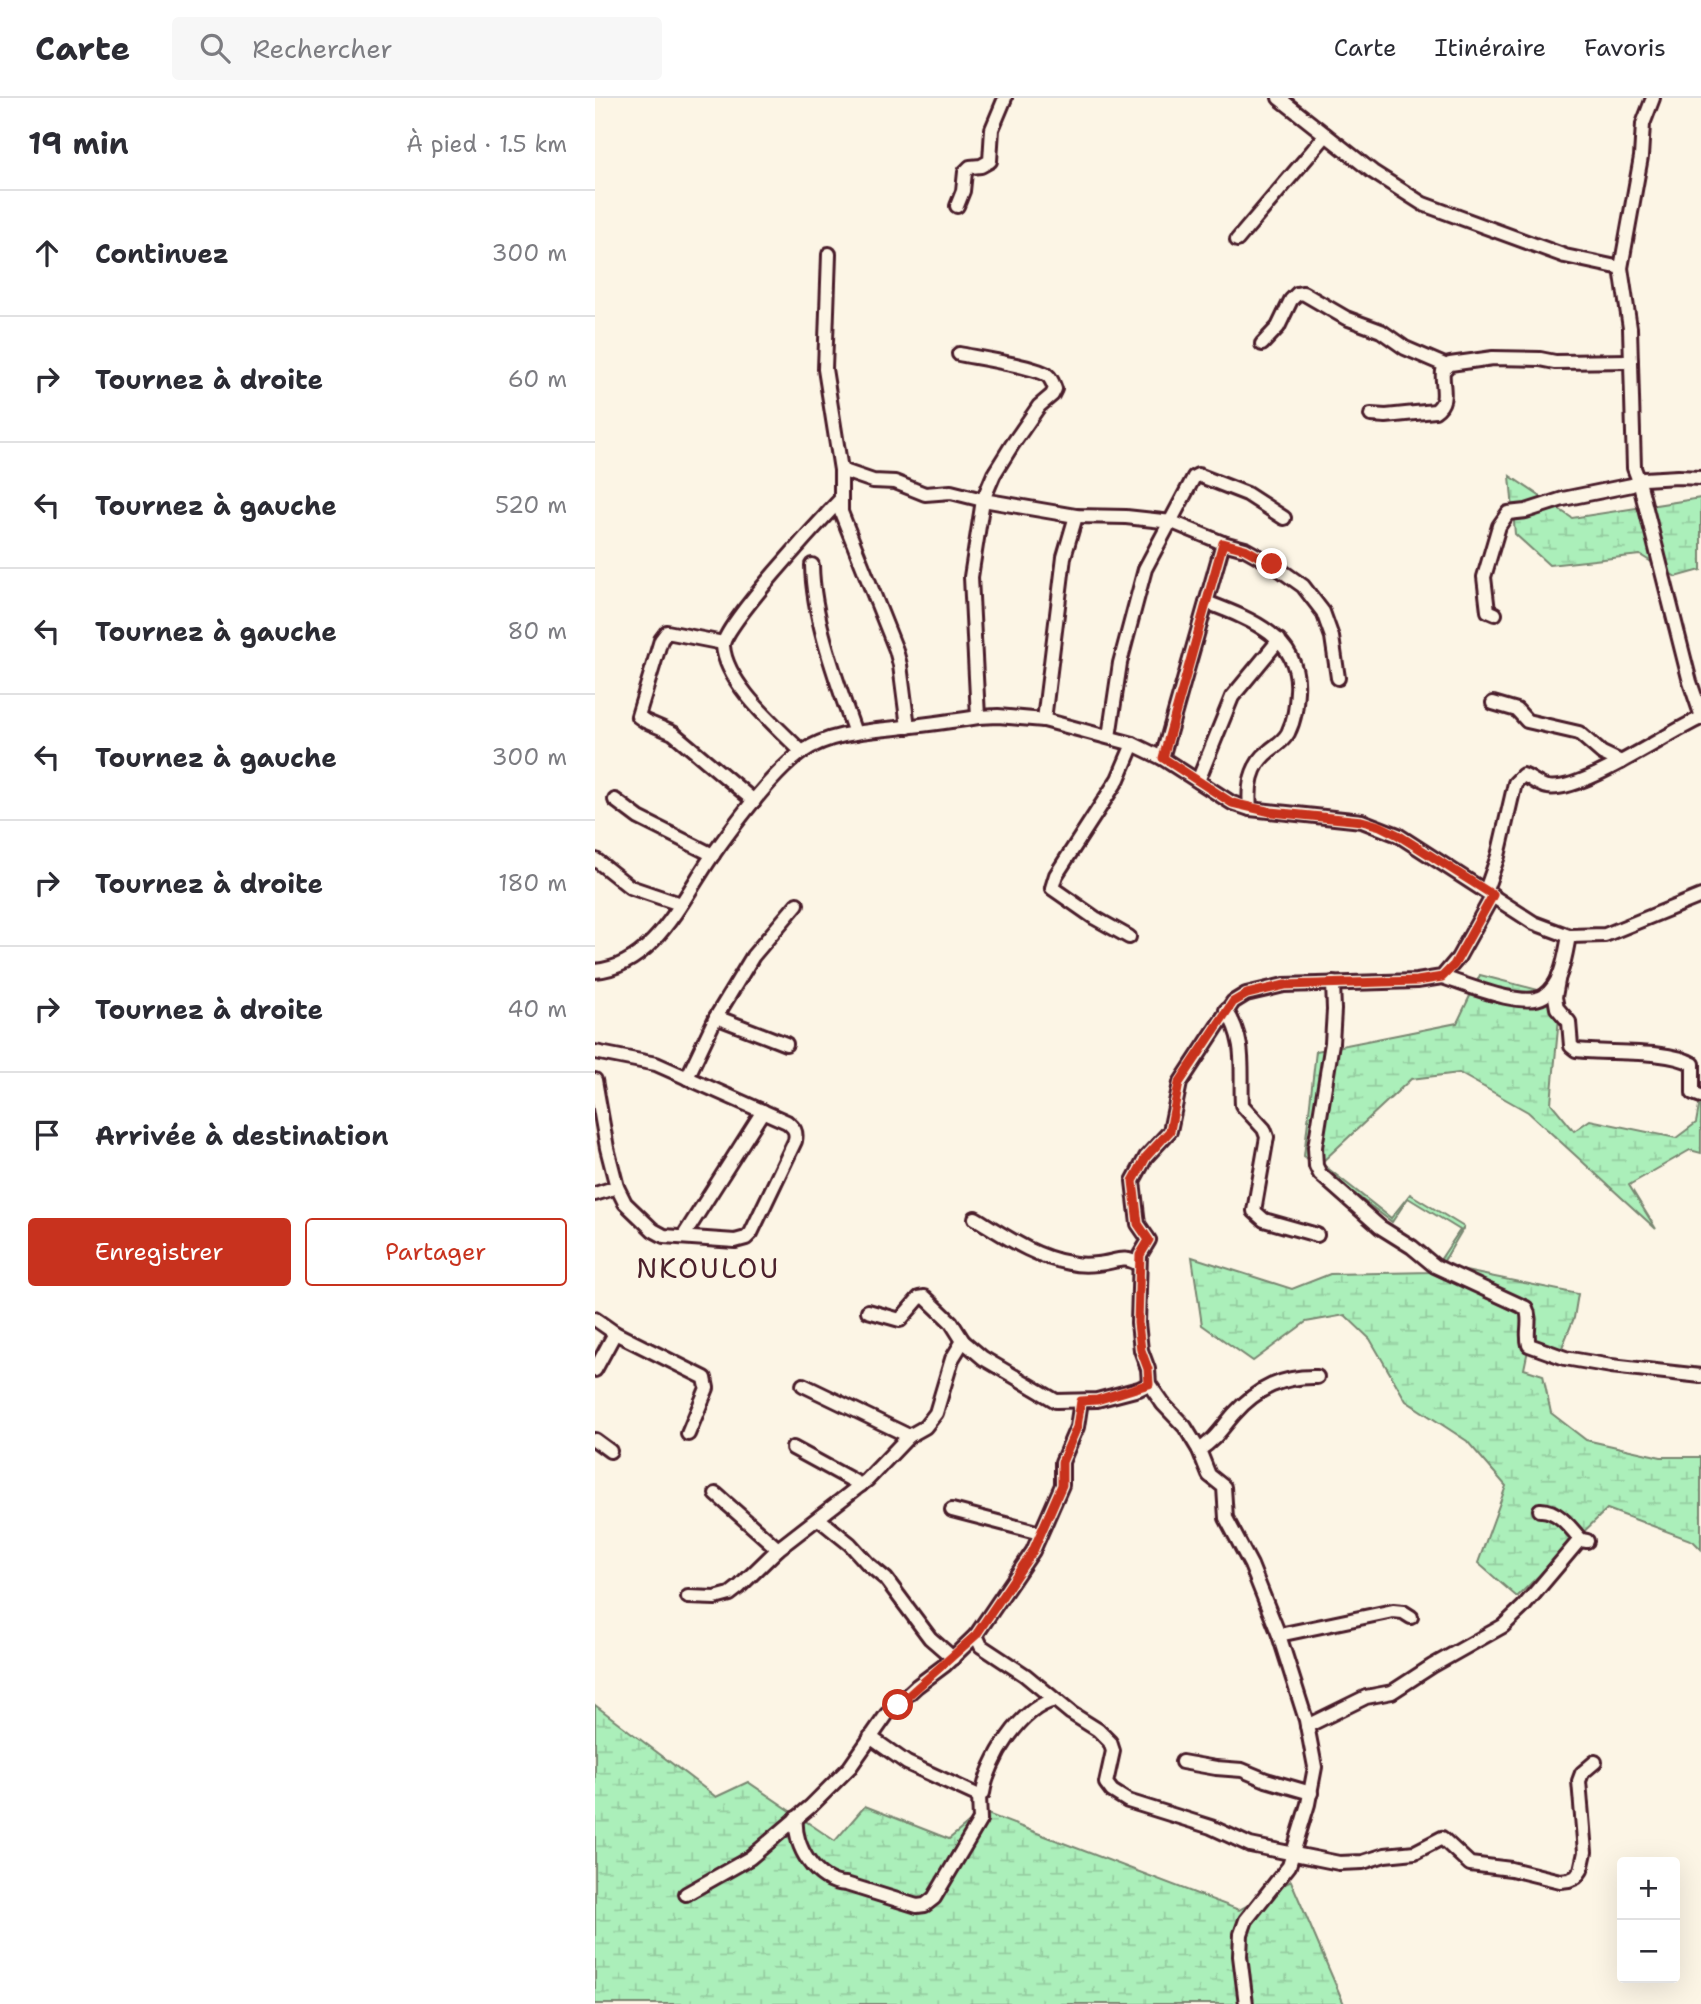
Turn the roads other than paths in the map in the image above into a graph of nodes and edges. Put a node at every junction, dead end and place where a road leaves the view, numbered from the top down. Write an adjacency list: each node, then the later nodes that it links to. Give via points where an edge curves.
1 (1005, 98): 5 (street, via 992,129 990,161 965,172)
2 (1279, 98): 4 (street)
3 (1653, 98): 8 (street, via 1643,124)
4 (1326, 135): 6 (street); 8 (street, via 1423,204 1565,256)
5 (957, 206)
6 (1237, 240)
7 (829, 254): 14 (street, via 825,369)
8 (1621, 268): 11 (street)
9 (1262, 344): 12 (street, via 1278,327 1291,300 1303,293)
10 (959, 354): 18 (street, via 1046,375 1055,389 1012,445)
11 (1631, 361): 12 (street, via 1493,358); 16 (street, via 1632,450)
12 (1447, 366): 13 (street, via 1440,408)
13 (1371, 415)
14 (841, 470): 17 (street); 18 (street, via 925,494 951,492)
15 (1701, 478): 16 (street)
16 (1639, 481): 25 (street, via 1504,516 1484,577 1488,611); 29 (street)
17 (840, 500): 27 (street, via 776,568); 34 (street, via 901,665)
18 (982, 500): 19 (street); 32 (street, via 971,577)
19 (1076, 516): 21 (street); 33 (street, via 1064,557)
20 (1284, 518): 21 (street, via 1247,494 1198,475 1190,482)
21 (1172, 522): 22 (street); 36 (street, via 1145,569 1132,611)
22 (1223, 543): 24 (street); 28 (street, via 1245,549 1303,586 1323,612)
23 (812, 565): 35 (street, via 825,641)
24 (1206, 603): 26 (street, via 1244,616); 39 (street)
25 (1496, 614)
26 (1279, 640): 41 (street, via 1232,697); 44 (street, via 1296,666 1296,714 1284,739 1260,759 1249,780)
27 (723, 643): 38 (street, via 727,663 741,687); 43 (street, via 667,632 638,716 673,733)
28 (1338, 678)
29 (1695, 678): 31 (street)
30 (1493, 703): 40 (street, via 1517,710 1527,721 1579,733)
31 (1701, 716): 40 (street)
32 (978, 717): 33 (street); 34 (street)
33 (1044, 720): 36 (street)
34 (908, 727): 35 (street)
35 (855, 733): 38 (street)
36 (1109, 737): 37 (street)
37 (1133, 744): 39 (street); 52 (street, via 1118,779 1052,888)
38 (802, 752): 43 (street)
39 (1163, 758): 41 (street)
40 (1621, 762): 47 (street, via 1561,787 1541,785 1523,775 1519,778)
41 (1198, 781): 44 (street, via 1232,803)
42 (615, 800): 45 (street, via 639,818)
43 (754, 801): 45 (street)
44 (1251, 809): 47 (street, via 1380,826)
45 (713, 855): 49 (street)
46 (596, 860): 49 (street, via 630,887)
47 (1490, 893): 51 (street, via 1534,923); 55 (street, via 1454,965)
48 (1701, 896): 51 (street, via 1605,935)
49 (680, 904): 53 (street, via 638,954 608,970)
50 (797, 904): 58 (street, via 753,956)
51 (1569, 936): 54 (street)
52 (1129, 937)
53 (595, 971)
54 (1559, 975): 55 (street, via 1545,995 1535,1000 1518,1000); 63 (street, via 1557,1008 1569,1022 1571,1046 1576,1051 1685,1059 1695,1071 1693,1093)
55 (1442, 977): 56 (street)
56 (1333, 983): 57 (street, via 1273,987 1240,997); 76 (street, via 1332,1043 1315,1147 1316,1166 1326,1181 1435,1266 1526,1308 1529,1345 1565,1358)
57 (1226, 1010): 68 (street, via 1235,1026 1244,1067 1242,1105 1267,1137 1254,1212 1264,1220); 70 (street, via 1179,1083 1170,1131 1146,1157 1133,1181 1138,1224 1149,1240)
58 (716, 1017): 59 (street); 61 (street)
59 (786, 1044)
60 (595, 1052): 61 (street, via 656,1064)
61 (687, 1078): 64 (street)
62 (595, 1080): 65 (street)
63 (1701, 1096)
64 (763, 1111): 69 (street); 69 (street, via 787,1122 797,1133 751,1233 735,1241)
65 (617, 1187): 66 (street); 69 (street, via 625,1203 653,1230)
66 (595, 1194)
67 (975, 1218): 70 (street, via 1027,1249 1065,1262 1097,1265 1126,1258)
68 (1317, 1235)
69 (683, 1237)
70 (1139, 1265): 78 (street, via 1138,1335)
71 (868, 1311): 74 (street, via 900,1320 925,1297)
72 (595, 1319): 73 (street)
73 (615, 1333): 75 (street); 81 (street, via 705,1378 708,1388)
74 (964, 1341): 80 (street, via 993,1365 1050,1399); 82 (street, via 954,1354 934,1416)
75 (595, 1370)
76 (1701, 1376)
77 (1317, 1377): 85 (street, via 1290,1377 1267,1388)
78 (1149, 1384): 80 (street); 85 (street)
79 (803, 1385): 82 (street)
80 (1081, 1401): 92 (street, via 1077,1427 1062,1462 1062,1485)
81 (688, 1434)
82 (909, 1436): 87 (street)
83 (595, 1440): 86 (street)
84 (793, 1448): 87 (street)
85 (1199, 1450): 97 (street, via 1205,1470 1224,1487 1226,1518)
86 (610, 1451)
87 (861, 1485): 91 (street)
88 (716, 1494): 93 (street)
89 (952, 1510): 92 (street)
90 (1540, 1510): 100 (street, via 1547,1509 1584,1540 1503,1626 1392,1692 1366,1697)
91 (819, 1519): 93 (street); 98 (street, via 886,1579 930,1638)
92 (1040, 1533): 96 (street, via 1016,1579)
93 (778, 1549): 94 (street, via 730,1594)
94 (688, 1597)
95 (1411, 1617): 97 (street, via 1393,1611)
96 (976, 1635): 98 (street); 99 (street, via 981,1646)
97 (1279, 1635): 100 (street)
98 (953, 1658): 101 (street, via 887,1714)
99 (1055, 1700): 105 (street, via 1037,1709 1005,1741); 107 (street, via 1110,1742 1113,1751 1106,1783 1122,1798 1250,1844)
100 (1307, 1726): 104 (street, via 1315,1767)
101 (870, 1737): 105 (street, via 907,1763); 106 (street, via 850,1767)
102 (1182, 1762): 104 (street, via 1242,1770)
103 (1595, 1762): 107 (street, via 1579,1781 1585,1852 1581,1870 1569,1880 1470,1864 1442,1838 1415,1852 1363,1862 1339,1863)
104 (1311, 1793): 107 (street)
105 (979, 1796): 106 (street, via 981,1821 934,1898 917,1906 822,1876 798,1843)
106 (796, 1818): 108 (street, via 750,1858)
107 (1294, 1853): 109 (street, via 1241,1934)
108 (686, 1894)
109 (1246, 2004)

